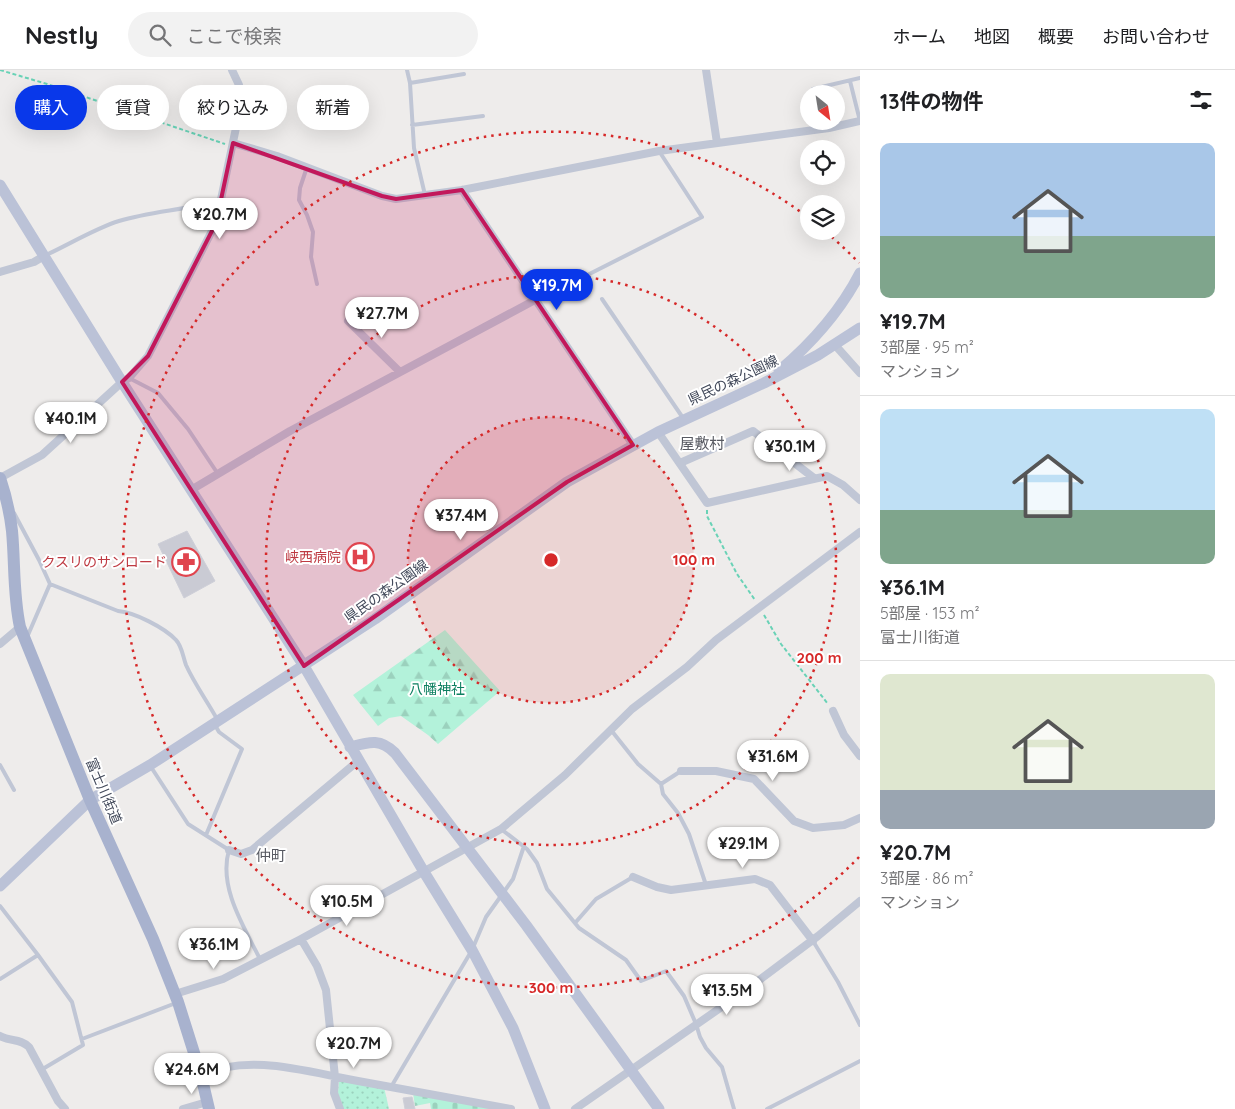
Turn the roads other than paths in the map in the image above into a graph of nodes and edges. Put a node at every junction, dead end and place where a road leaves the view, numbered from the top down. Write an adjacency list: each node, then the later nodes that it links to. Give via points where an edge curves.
1 (232, 70): 13 (street, via 241,104)
2 (407, 70): 7 (lane)
3 (706, 70): 12 (street)
4 (464, 74): 7 (lane)
5 (860, 78): 6 (lane)
6 (850, 80): 8 (lane); 10 (lane)
7 (410, 83): 11 (lane)
8 (829, 85)
9 (483, 116): 11 (lane)
10 (860, 121): 12 (street)
11 (412, 125): 18 (lane)
12 (717, 143): 14 (street)
13 (233, 144): 15 (street); 19 (street)
14 (659, 151): 17 (street); 24 (lane, via 702,217)
15 (307, 167): 18 (street, via 382,196 396,199); 23 (lane, via 299,200 313,232 311,257)
16 (0, 186): 20 (street)
17 (462, 190): 18 (street); 24 (street)
18 (425, 195)
19 (220, 200): 20 (lane, via 118,221); 31 (street, via 216,223 148,356)
20 (44, 256): 21 (street); 31 (street)
21 (0, 272)
22 (860, 273): 32 (street, via 834,316)
23 (316, 284)
24 (536, 300): 29 (street); 35 (street)
25 (602, 300): 33 (lane)
26 (348, 321): 29 (street)
27 (860, 328): 28 (street, 県民の森公園線)
28 (835, 345): 30 (street); 32 (street, 県民の森公園線)
29 (400, 372): 37 (street)
30 (860, 373)
31 (126, 380): 37 (lane, via 158,393 188,429); 38 (street, via 42,455); 40 (street)
32 (764, 383): 33 (street, 県民の森公園線)
33 (684, 420): 34 (street, 県民の森公園線)
34 (658, 432): 35 (street, 県民の森公園線); 36 (street)
35 (632, 445): 48 (street, 県民の森公園線, via 567,482)
36 (680, 463): 39 (street, via 753,431); 39 (street, via 707,503)
37 (218, 474): 40 (street)
38 (0, 478): 42 (main road, 富士川街道)
39 (814, 478): 41 (street, via 827,476)
40 (191, 490): 48 (street)
41 (860, 500)
42 (8, 504): 44 (lane); 45 (main road, 富士川街道)
43 (860, 532): 51 (street, via 716,640)
44 (50, 584): 46 (lane); 50 (lane, via 139,617 177,641 186,666)
45 (20, 627): 46 (main road, 富士川街道); 47 (street)
46 (26, 640): 60 (main road, 富士川街道)
47 (0, 644)
48 (304, 666): 50 (street, 県民の森公園線); 52 (street)
49 (833, 710): 53 (street, via 844,735)
50 (216, 722): 56 (street, 県民の森公園線); 63 (lane, via 219,732 242,750)
51 (610, 730): 58 (lane, via 638,764); 62 (street, via 565,775)
52 (350, 746): 54 (street); 65 (street, via 370,742 387,746)
53 (860, 756)
54 (358, 761): 66 (street, via 252,850 241,854); 67 (street)
55 (0, 765): 59 (lane)
56 (150, 765): 60 (street, 県民の森公園線); 63 (lane, via 188,824)
57 (681, 771): 58 (lane); 61 (street, via 716,771 754,779 794,821 813,828 844,825)
58 (661, 784): 69 (lane, via 663,794 689,834)
59 (14, 790)
60 (90, 800): 70 (street, 県民の森公園線); 81 (main road, 富士川街道, via 153,938)
61 (860, 818)
62 (501, 829): 64 (lane); 65 (street)
63 (206, 835): 66 (lane)
64 (524, 846): 71 (lane, via 513,879); 74 (lane, via 536,863 547,889)
65 (469, 848): 67 (street); 71 (street)
66 (229, 850): 79 (lane, via 227,876 234,905)
67 (424, 872): 75 (street); 77 (street)
68 (633, 877): 69 (street, via 670,890); 74 (lane, via 596,899)
69 (706, 885): 76 (street, via 756,879 770,886)
70 (0, 886)
71 (502, 894): 77 (lane, via 486,917); 87 (street)
72 (860, 901): 76 (street)
73 (0, 906): 78 (lane)
74 (575, 923): 82 (lane, via 626,960 641,981 666,971 684,996)
75 (301, 939): 79 (street); 90 (street, via 326,990)
76 (813, 941): 82 (street); 83 (lane)
77 (472, 950): 91 (lane); 97 (street, via 512,1028)
78 (38, 955): 80 (lane); 85 (lane, via 72,1002)
79 (260, 960): 81 (street)
80 (0, 979)
81 (176, 998): 85 (lane); 89 (main road, 富士川街道)
82 (696, 1024): 87 (street); 100 (lane, via 706,1048 722,1067)
83 (860, 1026)
84 (0, 1036): 88 (street, via 23,1041)
85 (82, 1039): 88 (lane, via 83,1045)
86 (860, 1061): 101 (lane)
87 (631, 1069): 98 (street); 99 (street)
88 (41, 1070): 93 (street)
89 (201, 1075): 90 (street, via 234,1066 257,1065 284,1066); 92 (main road, 富士川街道)
90 (335, 1077): 91 (street); 95 (street, via 334,1093)
91 (390, 1086): 96 (street)
92 (208, 1106): 94 (street)
93 (65, 1109)
94 (182, 1109)
95 (340, 1109)
96 (511, 1109)
97 (545, 1109)
98 (576, 1109)
99 (660, 1109)
100 (734, 1109)
101 (767, 1109)

